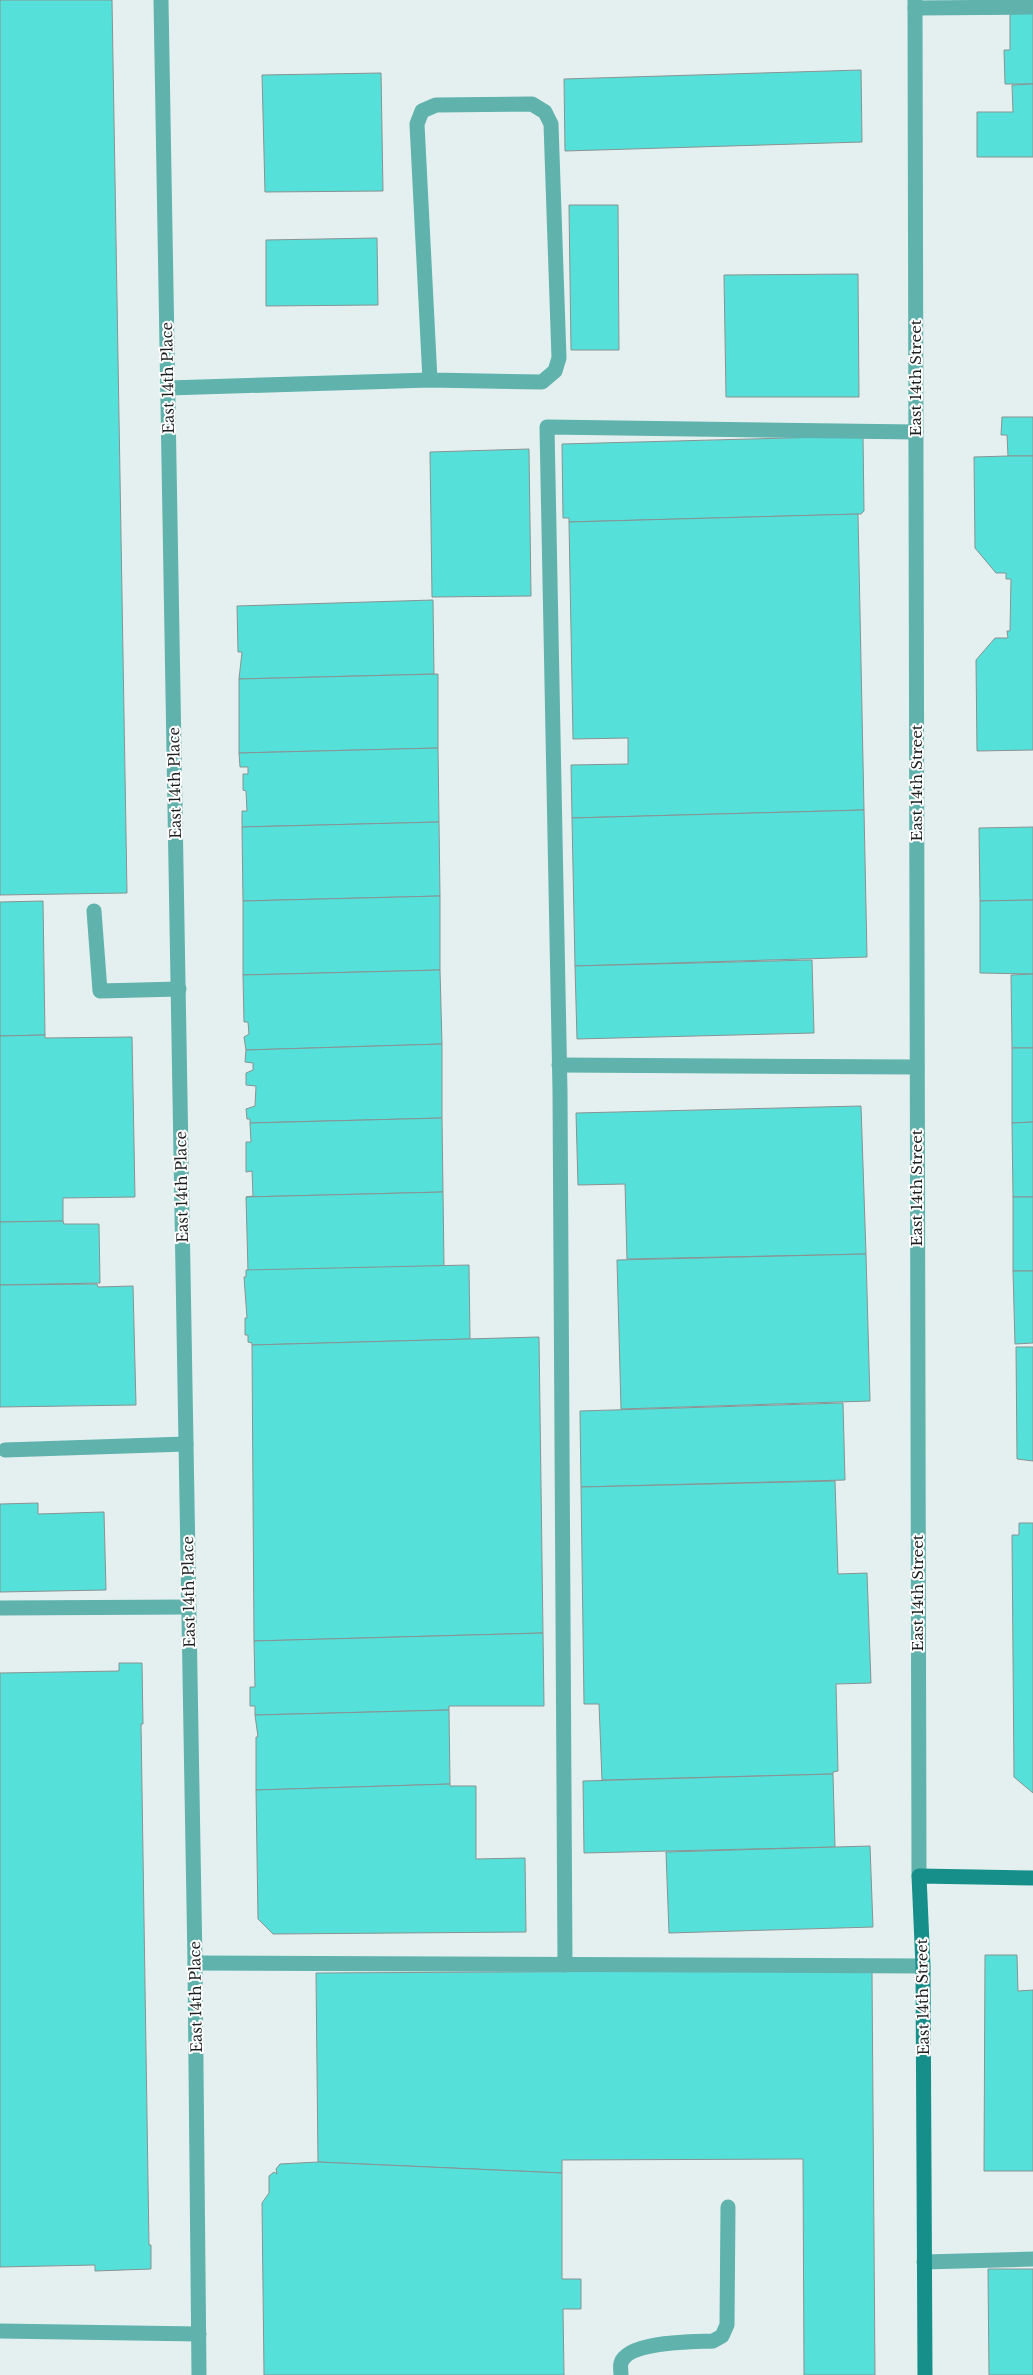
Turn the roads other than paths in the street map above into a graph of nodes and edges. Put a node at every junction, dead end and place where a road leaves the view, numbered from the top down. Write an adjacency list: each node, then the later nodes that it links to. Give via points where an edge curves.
1 (161, 0): 5 (street, East 14th Place)
2 (915, 4): 3 (street); 6 (street, East 14th Street)
3 (1033, 7)
4 (430, 380): 4 (street, via 542,382 555,372 559,358 551,124 545,112 532,104 436,104 422,111 417,124); 5 (street)
5 (168, 388): 8 (street, East 14th Place)
6 (916, 432): 9 (street, via 547,427); 10 (street, East 14th Street)
7 (94, 910): 8 (street, via 100,991)
8 (178, 989): 11 (street, East 14th Place)
9 (559, 1065): 10 (street); 18 (street)
10 (917, 1066): 15 (street, East 14th Street)
11 (186, 1444): 12 (street); 13 (street, East 14th Place)
12 (5, 1450)
13 (189, 1607): 14 (street); 17 (street, East 14th Place)
14 (0, 1608)
15 (919, 1876): 16 (street); 19 (street, East 14th Street)
16 (1033, 1878)
17 (196, 1963): 18 (street); 24 (street, East 14th Place)
18 (565, 1965): 19 (street)
19 (923, 1966): 22 (street, East 14th Street)
20 (728, 2207): 26 (street, via 727,2325 722,2336 712,2341 639,2347 626,2355 621,2363)
21 (1033, 2259): 22 (street)
22 (924, 2262): 27 (street, East 14th Street)
23 (0, 2331): 24 (street)
24 (199, 2334): 25 (street, East 14th Place)
25 (199, 2375)
26 (621, 2375)
27 (924, 2375)

